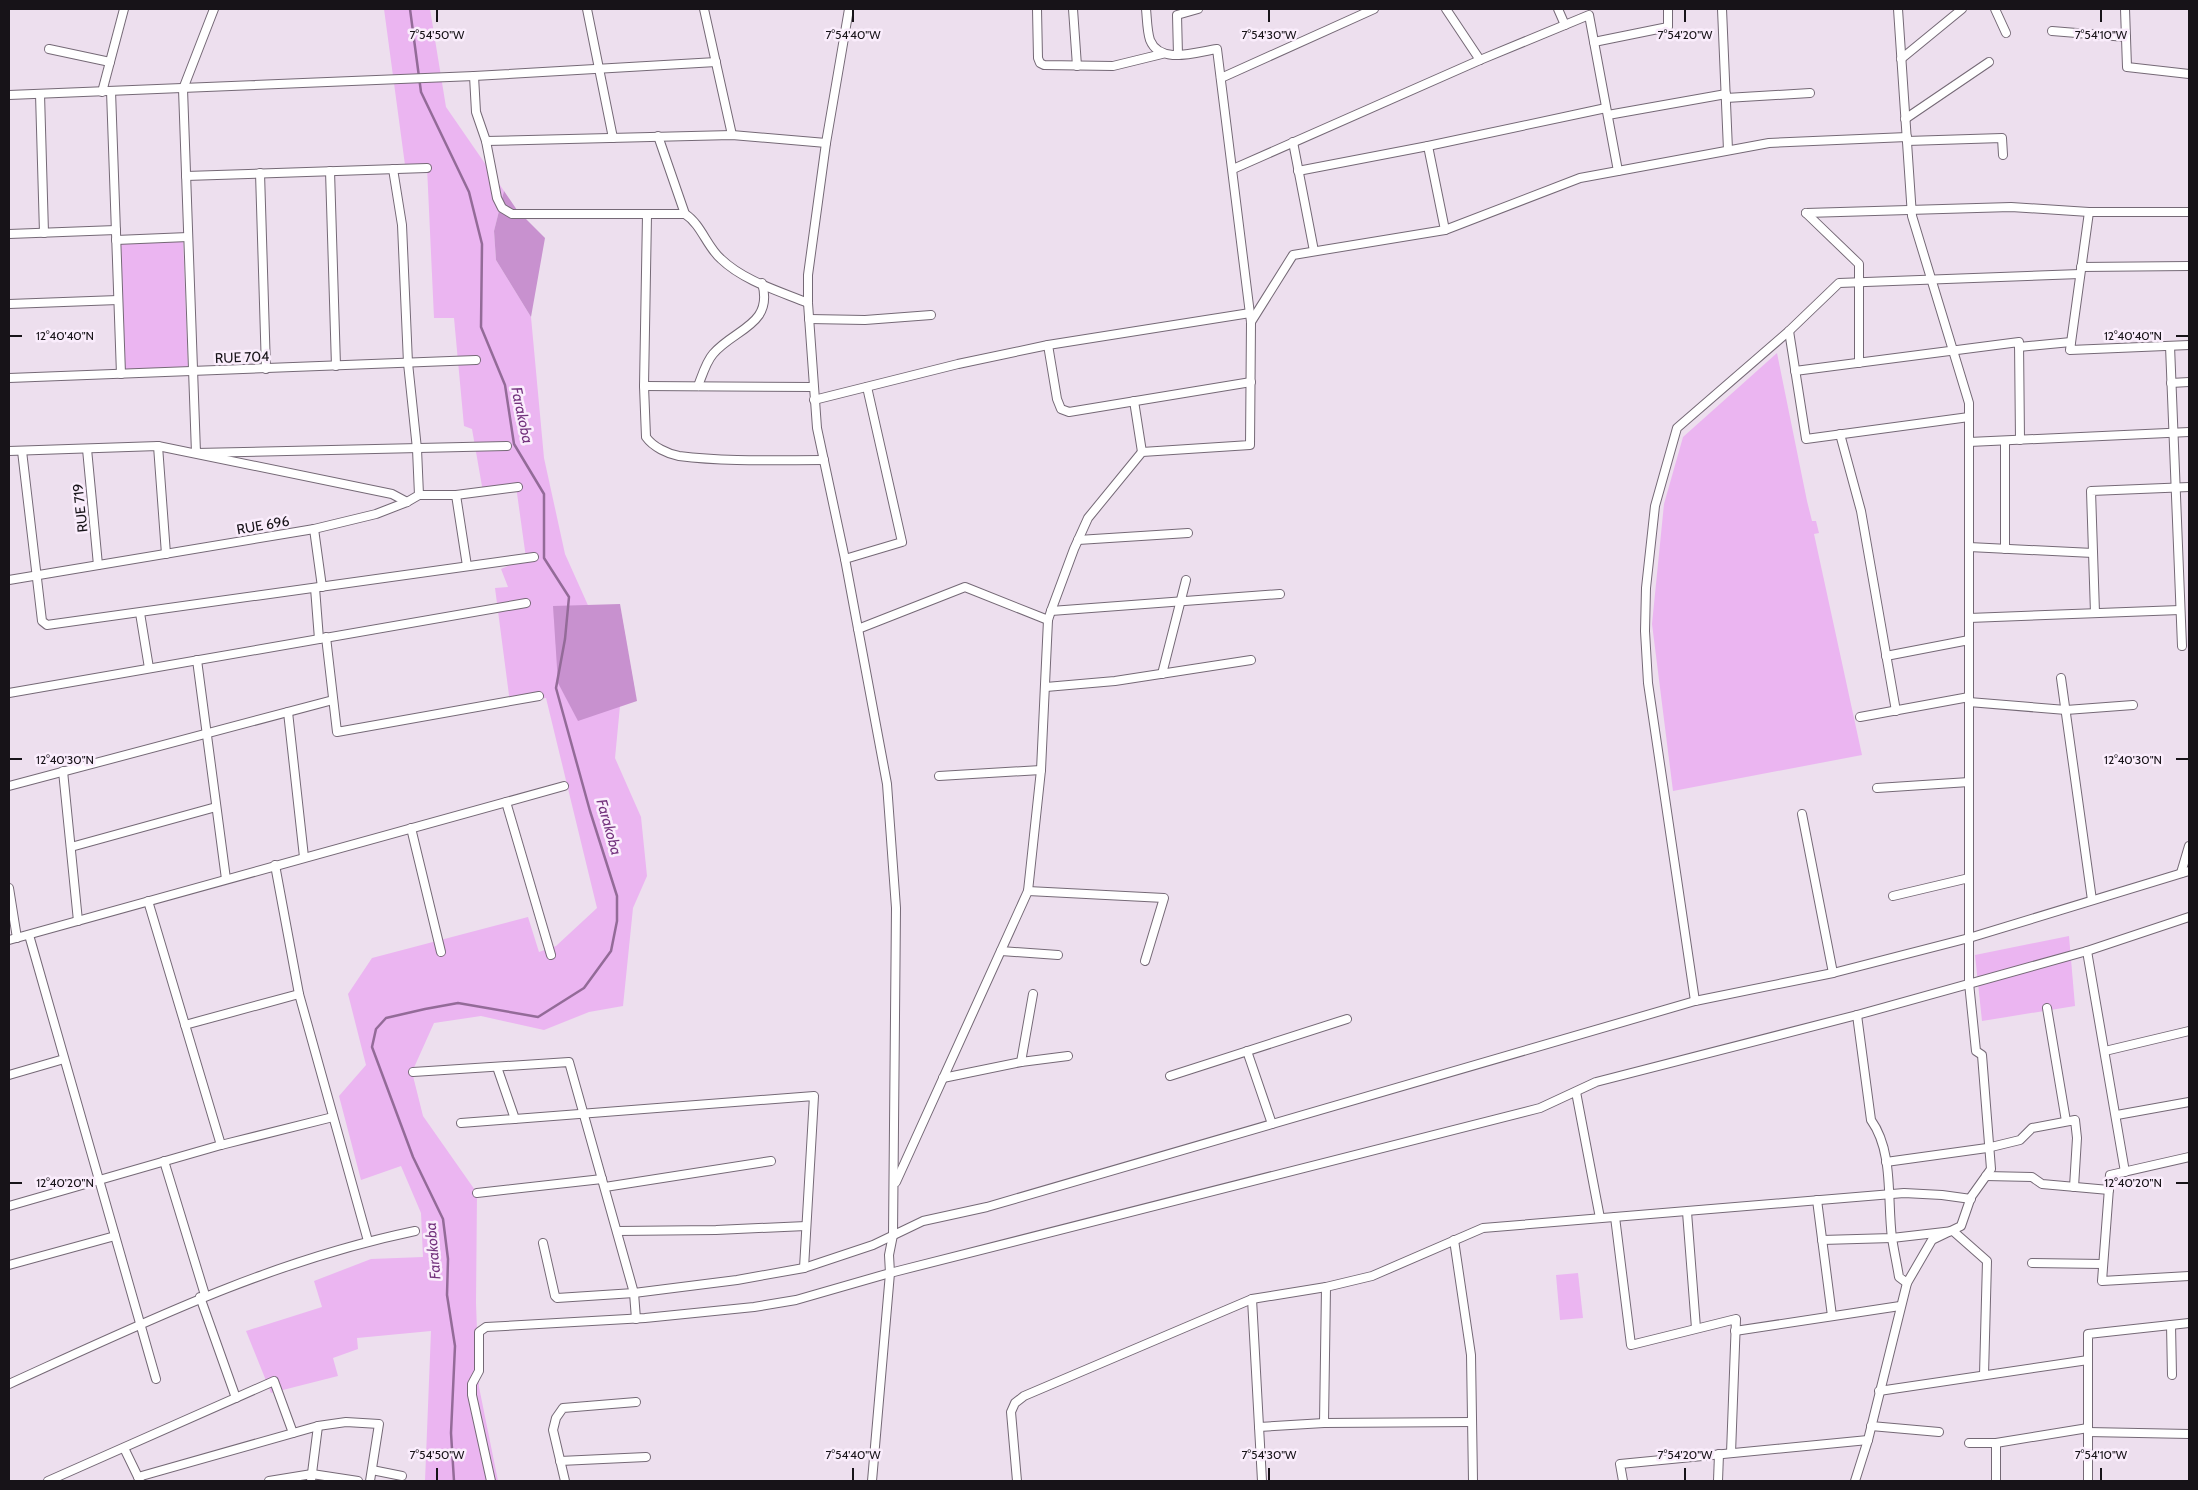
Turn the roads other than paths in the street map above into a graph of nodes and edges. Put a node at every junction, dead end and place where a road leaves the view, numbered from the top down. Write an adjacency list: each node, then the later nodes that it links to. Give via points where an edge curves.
1 (124, 9): 29 (street)
2 (587, 9): 33 (street)
3 (704, 9): 30 (street)
4 (849, 9): 52 (street)
5 (1037, 9): 32 (street, via 1040,63)
6 (1073, 9): 32 (street)
7 (1146, 9): 25 (street, via 1150,39)
8 (1198, 9): 26 (street, via 1177,15)
9 (1374, 9): 36 (street)
10 (1446, 9): 28 (street)
11 (1558, 9): 19 (street)
12 (1668, 9): 23 (street, via 1668,28)
13 (1722, 9): 43 (street)
14 (1898, 9): 27 (street)
15 (1962, 9): 27 (street)
16 (1995, 9): 21 (street)
17 (2125, 9): 22 (street)
18 (213, 11): 37 (street)
19 (1565, 25): 23 (street, via 1589,16); 28 (street)
20 (2052, 31): 22 (street)
21 (2006, 33)
22 (2126, 37): 34 (street, via 2127,67)
23 (1594, 42): 44 (street)
24 (49, 49): 29 (street)
25 (1162, 54): 26 (street); 32 (street, via 1113,66)
26 (1178, 55): 36 (street, via 1217,49)
27 (1902, 59): 45 (street)
28 (1480, 60): 51 (street)
29 (110, 62): 39 (street)
30 (716, 62): 33 (street); 46 (street)
31 (1989, 62): 45 (street)
32 (1077, 66)
33 (599, 69): 35 (street); 48 (street)
34 (2189, 74)
35 (474, 76): 37 (street); 50 (street, via 474,99)
36 (1221, 78): 58 (street)
37 (183, 89): 38 (street); 63 (street)
38 (111, 91): 39 (street); 69 (street)
39 (102, 92): 41 (street)
40 (1810, 93): 43 (street)
41 (40, 94): 42 (street); 71 (street)
42 (9, 95)
43 (1726, 96): 44 (street); 54 (street)
44 (1607, 112): 53 (street); 61 (street)
45 (1905, 118): 49 (street)
46 (732, 135): 47 (street); 52 (street)
47 (658, 136): 48 (street); 67 (street)
48 (613, 138): 50 (street)
49 (1907, 139): 54 (street, via 1769,143); 55 (street, via 2002,138); 64 (street)
50 (486, 141): 68 (street, via 497,198 506,212)
51 (1293, 142): 58 (street); 60 (street)
52 (826, 143): 82 (street, via 808,275)
53 (1428, 146): 60 (street); 70 (street)
54 (1728, 150): 61 (street)
55 (2003, 155)
56 (427, 168): 57 (street)
57 (393, 169): 59 (street); 95 (street, via 402,225)
58 (1232, 169): 85 (street)
59 (330, 171): 62 (street); 97 (street)
60 (1298, 171): 75 (street)
61 (1618, 171): 70 (street, via 1580,178)
62 (260, 173): 63 (street); 98 (street)
63 (186, 176): 73 (street)
64 (1911, 210): 65 (street, via 2011,206); 78 (street); 79 (street, via 1806,213 1858,264)
65 (2089, 212): 66 (street); 77 (street)
66 (2189, 212)
67 (685, 214): 68 (street); 80 (street, via 693,219 720,258)
68 (648, 215): 106 (street)
69 (116, 230): 71 (street); 74 (street)
70 (1445, 230): 75 (street)
71 (44, 233): 72 (street)
72 (9, 234)
73 (188, 237): 74 (street); 99 (street)
74 (116, 240): 81 (street)
75 (1314, 251): 85 (street, via 1293,255)
76 (2189, 266): 77 (street)
77 (2081, 271): 78 (street); 88 (street)
78 (1931, 280): 79 (street); 93 (street)
79 (1859, 282): 87 (street, via 1839,283); 96 (street)
80 (762, 283): 82 (street); 107 (street, via 766,296 758,320 712,355)
81 (118, 300): 83 (street); 101 (street)
82 (808, 303): 86 (street)
83 (9, 304)
84 (931, 315): 86 (street, via 865,320)
85 (1251, 317): 89 (street); 103 (street)
86 (809, 319): 108 (street)
87 (1789, 331): 100 (street); 219 (street, via 1677,428 1655,506 1644,631 1648,683)
88 (2071, 342): 91 (street, via 2070,350); 92 (street)
89 (1048, 345): 109 (street); 111 (street, via 1061,409 1069,412)
90 (2189, 345): 91 (street)
91 (2170, 346): 105 (street)
92 (2019, 347): 93 (street, via 2019,342); 116 (street)
93 (1953, 351): 96 (street); 112 (street, via 1969,402)
94 (476, 360): 95 (street, RUE 704)
95 (408, 363): 97 (street, RUE 704); 122 (street)
96 (1859, 363): 100 (street)
97 (336, 366): 98 (street, RUE 704)
98 (266, 368): 99 (street, RUE 704)
99 (192, 371): 101 (street, RUE 704); 126 (street)
100 (1795, 371): 115 (street, via 1806,439)
101 (121, 374): 102 (street, RUE 704)
102 (9, 378)
103 (1251, 382): 111 (street); 125 (street, via 1250,445)
104 (2189, 382): 105 (street)
105 (2171, 383): 114 (street)
106 (644, 386): 107 (street); 127 (street, via 646,437 664,451 678,456)
107 (698, 386): 108 (street)
108 (813, 386): 110 (street)
109 (867, 387): 110 (street); 142 (street, via 902,542)
110 (814, 400): 127 (street)
111 (1134, 401): 125 (street)
112 (1969, 417): 115 (street); 118 (street)
113 (2189, 432): 114 (street)
114 (2173, 433): 116 (street); 129 (street)
115 (1840, 434): 164 (street, via 1861,511)
116 (2020, 440): 117 (street)
117 (2005, 441): 118 (street); 138 (street)
118 (1969, 442): 137 (street)
119 (158, 446): 121 (street); 126 (street); 140 (street)
120 (507, 446): 122 (street)
121 (86, 449): 124 (street); 143 (street, RUE 719)
122 (417, 449): 126 (street); 131 (street)
123 (9, 451): 124 (street)
124 (22, 451): 145 (street)
125 (1142, 452): 136 (street, via 1088,518)
126 (196, 453): 133 (street, via 392,494)
127 (824, 460): 142 (street)
128 (518, 487): 132 (street)
129 (2176, 487): 130 (street); 139 (street, via 2091,491); 151 (street)
130 (2189, 487)
131 (418, 495): 132 (street); 133 (street, RUE 696)
132 (456, 495): 144 (street)
133 (407, 502): 134 (street, RUE 696, via 376,514)
134 (314, 529): 140 (street, RUE 696); 148 (street)
135 (1188, 533): 136 (street)
136 (1078, 540): 155 (street)
137 (1969, 547): 138 (street); 158 (street)
138 (2005, 549): 139 (street)
139 (2093, 553): 157 (street)
140 (166, 554): 143 (street, RUE 696)
141 (534, 557): 144 (street)
142 (845, 559): 160 (street)
143 (98, 565): 145 (street, RUE 696)
144 (467, 566): 148 (street)
145 (36, 576): 146 (street, RUE 696); 156 (street, via 42,621 47,625)
146 (9, 580)
147 (1186, 580): 152 (street)
148 (318, 587): 156 (street); 161 (street)
149 (1280, 594): 152 (street)
150 (2189, 594): 151 (street)
151 (2180, 595): 154 (street)
152 (1181, 601): 155 (street); 168 (street)
153 (526, 603): 161 (street)
154 (2180, 610): 157 (street); 163 (street)
155 (1051, 612): 159 (street)
156 (140, 613): 167 (street)
157 (2095, 613): 158 (street)
158 (1969, 618): 162 (street)
159 (1048, 620): 160 (street, via 965,587); 170 (street)
160 (858, 629): 254 (street, via 887,784 896,908)
161 (323, 638): 165 (street); 174 (street)
162 (1969, 640): 164 (street); 173 (street)
163 (2182, 646)
164 (1886, 656): 177 (street)
165 (197, 660): 167 (street); 180 (street)
166 (1250, 660): 168 (street)
167 (149, 668): 171 (street)
168 (1162, 674): 170 (street)
169 (2061, 678): 176 (street)
170 (1046, 686): 181 (street)
171 (9, 693)
172 (539, 696): 174 (street, via 337,732)
173 (1969, 699): 176 (street); 177 (street); 184 (street)
174 (334, 700): 178 (street)
175 (2133, 705): 176 (street)
176 (2066, 710): 202 (street)
177 (1896, 711): 179 (street)
178 (288, 712): 180 (street); 194 (street)
179 (1860, 717)
180 (207, 734): 182 (street); 189 (street)
181 (1041, 770): 183 (street); 200 (street)
182 (64, 772): 185 (street); 193 (street)
183 (939, 776)
184 (1969, 782): 187 (street); 197 (street)
185 (9, 786)
186 (564, 786): 188 (street)
187 (1877, 788)
188 (506, 802): 191 (street); 212 (street)
189 (216, 807): 193 (street); 198 (street)
190 (1802, 814): 215 (street)
191 (411, 828): 194 (street); 211 (street)
192 (2189, 846): 196 (street)
193 (71, 847): 205 (street)
194 (304, 857): 195 (street)
195 (275, 865): 198 (street); 217 (street)
196 (2185, 872): 202 (street)
197 (1969, 878): 201 (street); 207 (street)
198 (226, 879): 203 (street)
199 (9, 888): 208 (street)
200 (1028, 891): 209 (street); 214 (street, via 1164,898)
201 (1893, 896)
202 (2092, 900): 207 (street)
203 (148, 901): 205 (street); 223 (street)
204 (2189, 917): 210 (street)
205 (78, 921): 206 (street)
206 (28, 935): 208 (street); 228 (street)
207 (1969, 938): 215 (street); 216 (street)
208 (13, 939)
209 (1001, 951): 213 (street); 234 (street)
210 (2087, 951): 216 (street); 226 (street)
211 (441, 952)
212 (551, 955)
213 (1058, 955)
214 (1145, 961)
215 (1833, 973): 219 (street)
216 (1969, 982): 221 (street); 245 (street, via 1976,1052 1982,1055)
217 (300, 994): 223 (street); 239 (street)
218 (1033, 994): 229 (street)
219 (1695, 1000): 243 (street)
220 (2047, 1008): 241 (street)
221 (1857, 1015): 235 (street, via 1596,1082); 249 (street, via 1871,1120 1880,1132)
222 (1347, 1020): 225 (street)
223 (185, 1025): 244 (street)
224 (2189, 1031): 226 (street)
225 (1247, 1051): 233 (street); 243 (street)
226 (2105, 1051): 238 (street)
227 (1068, 1056): 229 (street)
228 (64, 1059): 232 (street); 252 (street)
229 (1021, 1062): 234 (street)
230 (497, 1067): 231 (street); 237 (street, via 569,1062); 240 (street)
231 (413, 1072)
232 (9, 1075)
233 (1170, 1076)
234 (943, 1078): 254 (street)
235 (1576, 1092): 264 (street); 280 (street, via 1540,1108)
236 (2189, 1102): 238 (street)
237 (584, 1115): 240 (street); 253 (street); 265 (street, via 814,1096)
238 (2117, 1115): 250 (street)
239 (333, 1117): 244 (street); 274 (street)
240 (515, 1119): 242 (street)
241 (2066, 1121): 245 (street, via 2032,1128 2020,1140); 255 (street, via 2075,1120)
242 (461, 1123)
243 (1272, 1124): 269 (street, via 987,1207 923,1221)
244 (221, 1145): 247 (street)
245 (1990, 1147): 249 (street); 251 (street, via 1991,1169)
246 (2189, 1157): 250 (street)
247 (164, 1161): 252 (street); 285 (street)
248 (771, 1161): 253 (street)
249 (1886, 1162): 258 (street)
250 (2125, 1172): 256 (street, via 2110,1175)
251 (1986, 1176): 255 (street, via 2032,1177 2042,1184); 259 (street)
252 (98, 1179): 261 (street); 270 (street)
253 (604, 1183): 257 (street); 267 (street)
254 (894, 1186): 269 (street)
255 (2074, 1187): 256 (street)
256 (2109, 1190): 277 (street)
257 (477, 1192)
258 (1889, 1194): 259 (street, via 1942,1194); 260 (street); 271 (street)
259 (1971, 1199): 268 (street, via 1961,1226)
260 (1818, 1200): 262 (street); 273 (street)
261 (9, 1206)
262 (1687, 1212): 263 (street); 293 (street)
263 (1615, 1217): 264 (street); 293 (street, via 1631,1345)
264 (1600, 1218): 272 (street, via 1483,1228)
265 (806, 1226): 267 (street); 279 (street)
266 (415, 1231): 274 (street)
267 (617, 1231): 284 (street)
268 (1953, 1232): 271 (street); 282 (street, via 1932,1240); 296 (street, via 1987,1261)
269 (893, 1235): 279 (street); 280 (street)
270 (115, 1236): 278 (street); 291 (street)
271 (1892, 1238): 273 (street); 282 (street, via 1899,1277)
272 (1454, 1240): 283 (street, via 1372,1276); 304 (street, via 1471,1355)
273 (1822, 1240): 288 (street)
274 (368, 1241): 285 (street)
275 (543, 1243): 284 (street, via 556,1298)
276 (2032, 1263): 277 (street)
277 (2103, 1264): 281 (street, via 2102,1281)
278 (9, 1265)
279 (804, 1268): 284 (street)
280 (890, 1273): 289 (street, via 796,1300); 330 (street)
281 (2189, 1276)
282 (1907, 1283): 287 (street)
283 (1326, 1287): 286 (street); 303 (street)
284 (634, 1293): 289 (street)
285 (202, 1296): 291 (street); 301 (street)
286 (1252, 1299): 307 (street); 331 (street, via 1015,1402 1011,1412)
287 (1900, 1306): 288 (street); 300 (street)
288 (1832, 1316): 294 (street)
289 (636, 1318): 328 (street, via 486,1327 479,1332 479,1371 472,1384 472,1395)
290 (2189, 1323): 292 (street)
291 (140, 1324): 298 (street); 299 (street)
292 (2171, 1325): 295 (street, via 2088,1334); 297 (street)
293 (1696, 1328): 294 (street, via 1736,1319)
294 (1735, 1332): 316 (street)
295 (2088, 1360): 296 (street); 308 (street)
296 (1984, 1375): 300 (street)
297 (2172, 1375)
298 (156, 1379)
299 (9, 1384)
300 (1880, 1391): 306 (street)
301 (236, 1398): 310 (street, via 274,1381); 315 (street)
302 (636, 1402): 319 (street, via 563,1408 553,1430)
303 (1324, 1422): 304 (street); 307 (street)
304 (1472, 1422): 333 (street)
305 (318, 1426): 310 (street); 320 (street, via 346,1422 379,1424); 322 (street)
306 (1871, 1426): 309 (street); 312 (street)
307 (1259, 1427): 332 (street)
308 (2088, 1430): 311 (street); 314 (street); 338 (street)
309 (1939, 1432)
310 (293, 1433): 323 (street)
311 (2189, 1434)
312 (1868, 1440): 316 (street); 336 (street)
313 (1969, 1443): 314 (street)
314 (1996, 1443): 337 (street)
315 (124, 1448): 323 (street); 324 (street)
316 (1731, 1453): 317 (street)
317 (1719, 1454): 334 (street, via 1620,1464); 335 (street)
318 (646, 1457): 319 (street)
319 (560, 1460): 329 (street)
320 (372, 1470): 321 (street); 327 (street)
321 (402, 1476)
322 (312, 1478): 325 (street); 326 (street)
323 (139, 1479)
324 (48, 1481)
325 (269, 1481)
326 (358, 1481)
327 (370, 1481)
328 (491, 1481)
329 (564, 1481)
330 (872, 1481)
331 (1017, 1481)
332 (1262, 1481)
333 (1473, 1481)
334 (1622, 1481)
335 (1718, 1481)
336 (1855, 1481)
337 (1996, 1481)
338 (2088, 1481)

